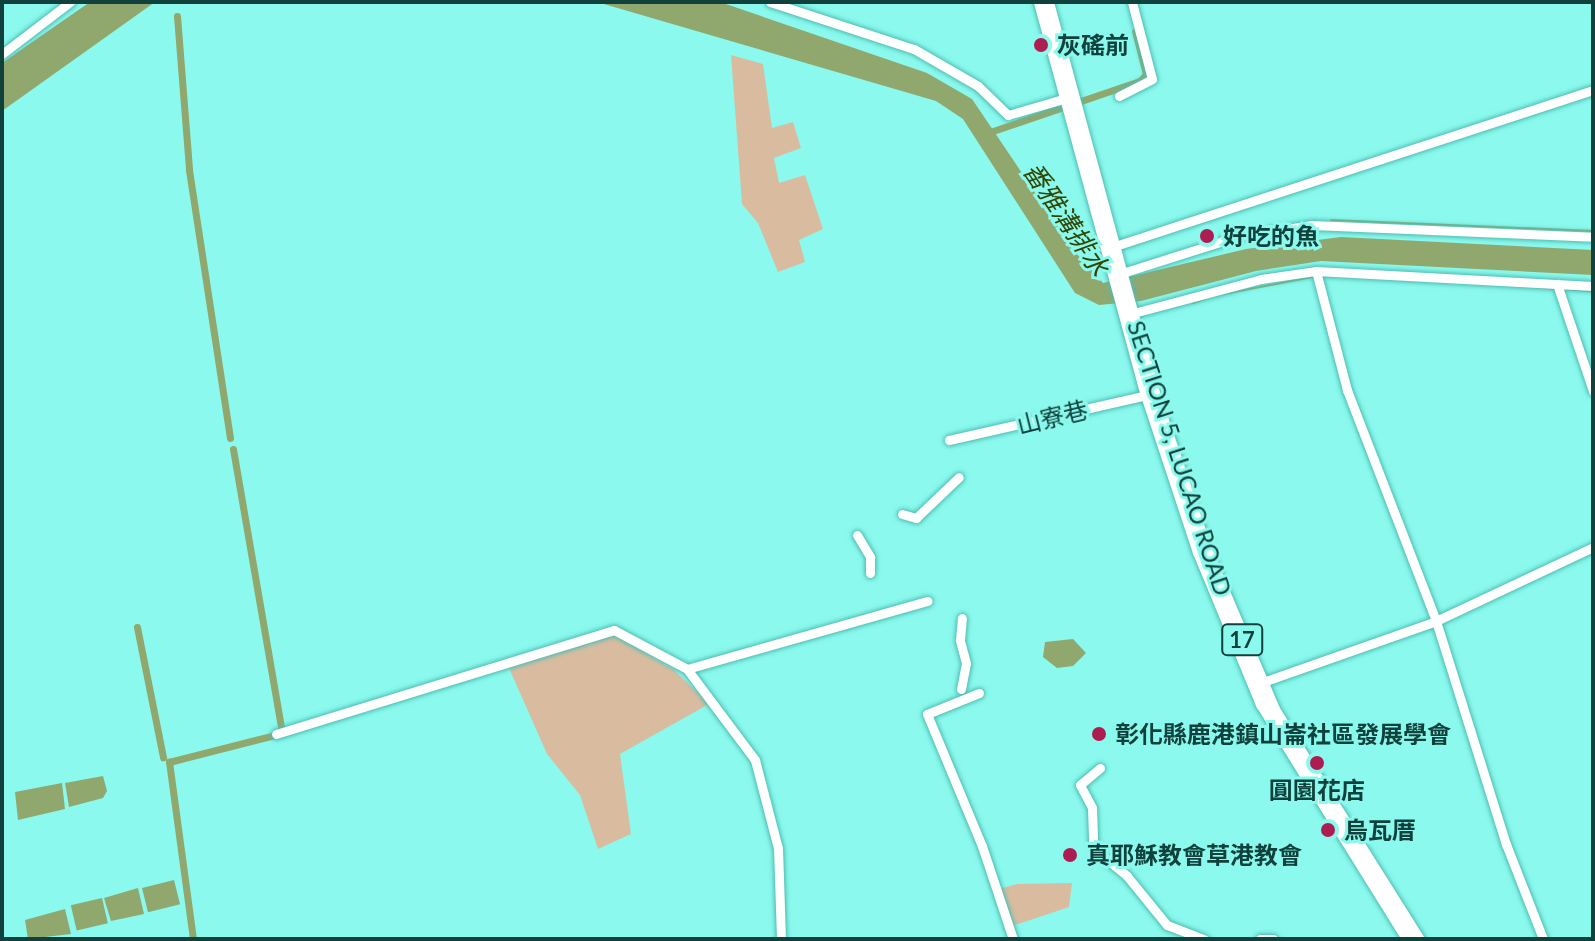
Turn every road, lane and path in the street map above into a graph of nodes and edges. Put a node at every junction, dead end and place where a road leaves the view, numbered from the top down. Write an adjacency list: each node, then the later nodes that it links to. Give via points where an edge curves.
1 (70, 2): 6 (street)
2 (770, 2): 9 (street, via 914,49 978,86 1008,115)
3 (1039, 2): 9 (main road, 17)
4 (1048, 2): 9 (main road, 17)
5 (1132, 2): 8 (street, via 1152,79)
6 (2, 54)
7 (1593, 90): 12 (street)
8 (1119, 96)
9 (1067, 98): 10 (main road, 17)
10 (1071, 113): 12 (main road, 17); 14 (main road, 17)
11 (1593, 237): 14 (street, via 1312,225 1239,236)
12 (1112, 247): 14 (main road, 17)
13 (1316, 271): 15 (street); 17 (street, via 1261,279); 28 (street, via 1347,390)
14 (1117, 276): 17 (main road, 17)
15 (1557, 284): 16 (street); 18 (street)
16 (1593, 286)
17 (1127, 313): 19 (main road, SECTION 5, LUCAO ROAD / 17)
18 (1593, 391)
19 (1150, 394): 20 (street, 山寮巷); 30 (main road, SECTION 5, LUCAO ROAD / 17); 40 (main road, SECTION 5, LUCAO ROAD / 17, via 1198,552 1261,704)
20 (949, 440)
21 (959, 477): 22 (street, via 916,518)
22 (902, 514)
23 (857, 535): 25 (street, via 870,557)
24 (1593, 547): 28 (street)
25 (870, 573)
26 (928, 601): 29 (street)
27 (962, 618): 31 (street, via 966,663)
28 (1436, 621): 30 (street); 42 (street, via 1506,844)
29 (687, 669): 33 (street, via 623,634 604,630); 35 (street, via 755,760 778,848)
30 (1260, 683): 41 (main road, SECTION 5, LUCAO ROAD / 17)
31 (961, 689)
32 (979, 693): 36 (street, via 927,714 982,846)
33 (276, 734)
34 (1100, 768): 37 (street, via 1080,785 1092,808 1093,841 1099,853 1127,876 1167,925)
35 (781, 939)
36 (1013, 939)
37 (1204, 939)
38 (1260, 939): 39 (street)
39 (1273, 939)
40 (1407, 939)
41 (1419, 939)
42 (1543, 939)

